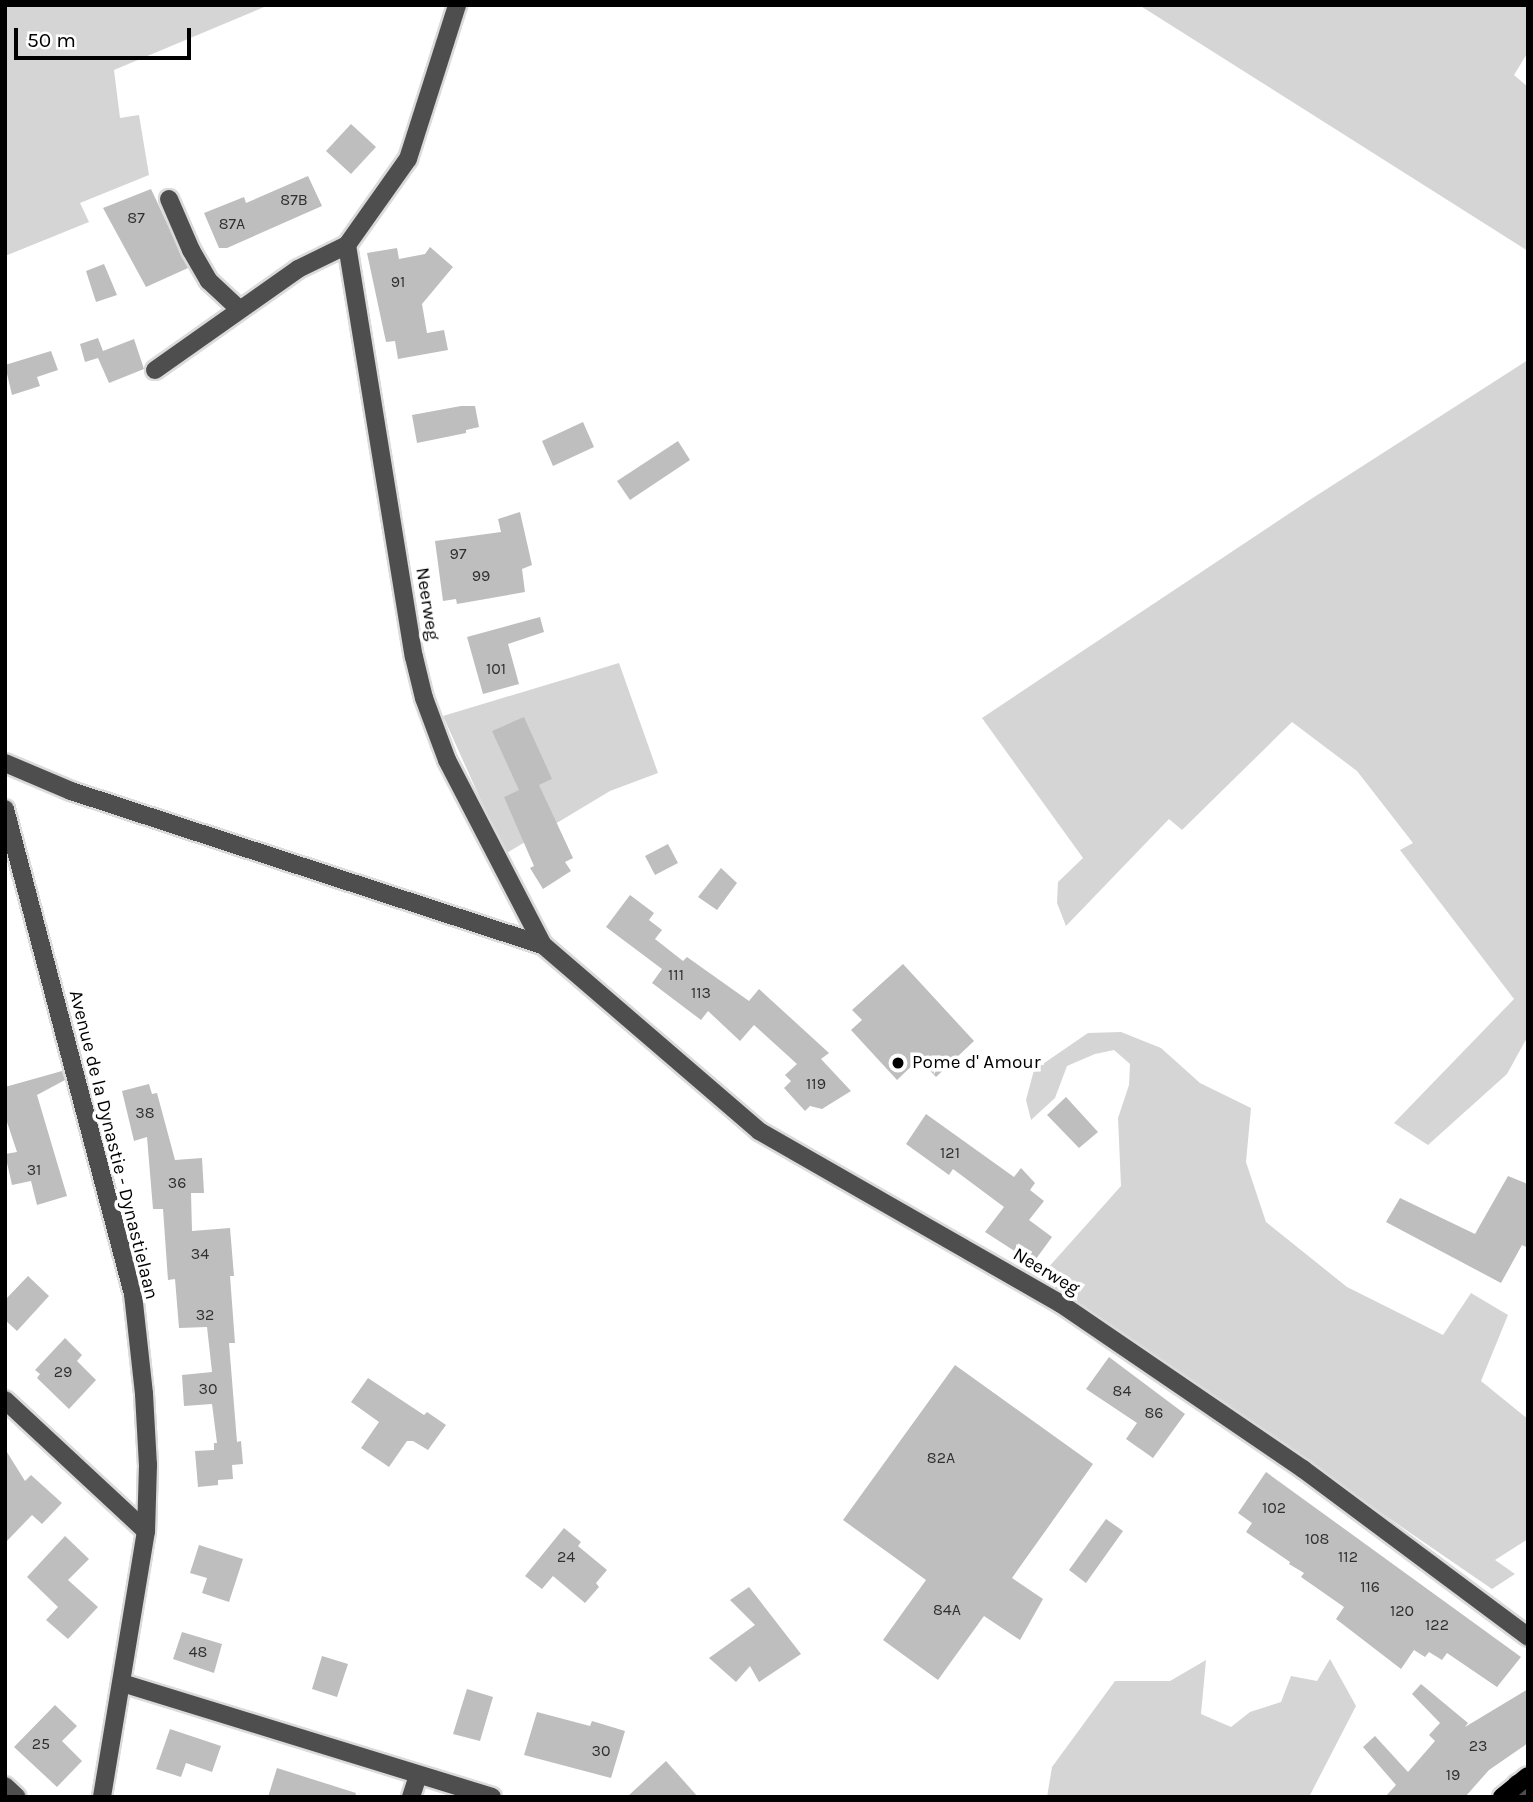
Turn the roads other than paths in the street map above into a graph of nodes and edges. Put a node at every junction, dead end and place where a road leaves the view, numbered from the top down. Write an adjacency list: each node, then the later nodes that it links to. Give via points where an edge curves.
1 (457, 5): 3 (street, via 408,159)
2 (169, 199): 4 (street, via 209,281)
3 (347, 245): 4 (street, via 298,269); 8 (street, Neerweg, via 424,698 447,760)
4 (238, 308): 5 (street)
5 (155, 370)
6 (5, 763): 8 (street, Neerweg, via 71,791)
7 (5, 809): 10 (street, Avenue de la Dynastie - Dynastielaan, via 133,1294 148,1465)
8 (543, 945): 11 (street, Neerweg, via 759,1131 1061,1304 1303,1469)
9 (5, 1400): 10 (street)
10 (146, 1531): 12 (street, Avenue de la Dynastie - Dynastielaan)
11 (1528, 1637)
12 (122, 1683): 13 (street); 17 (street, Avenue de la Dynastie - Dynastielaan)
13 (418, 1776): 18 (street); 19 (street)
14 (5, 1786): 16 (street)
15 (1523, 1786): 20 (main road)
16 (17, 1797)
17 (102, 1797)
18 (411, 1797)
19 (492, 1797)
20 (1502, 1797)

